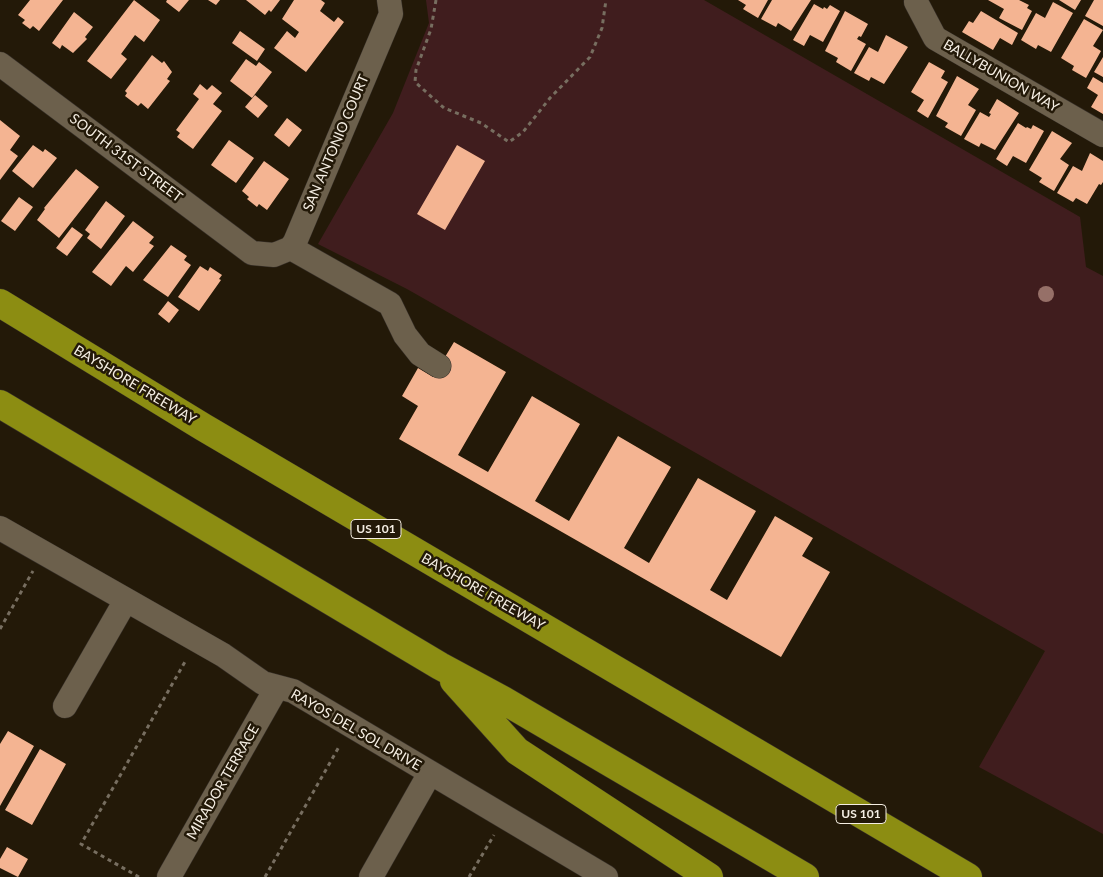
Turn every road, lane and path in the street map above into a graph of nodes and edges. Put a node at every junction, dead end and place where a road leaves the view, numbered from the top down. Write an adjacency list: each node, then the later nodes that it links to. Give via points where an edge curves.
1 (390, 0): 7 (street, SAN ANTONIO COURT, via 391,14)
2 (436, 0): 3 (path, via 415,82 444,108 481,123 509,142 523,132 550,98 590,57 602,28)
3 (606, 0)
4 (915, 1): 6 (street, BALLYBUNION WAY, via 935,38)
5 (0, 64): 7 (street, SOUTH 31ST STREET, via 252,253 274,255)
6 (1103, 135)
7 (291, 248): 9 (street, via 390,304 405,335 420,354)
8 (0, 304): 30 (highway, BAYSHORE FREEWAY / US 101)
9 (439, 366)
10 (0, 404): 16 (highway)
11 (0, 528): 12 (street, RAYOS DEL SOL DRIVE)
12 (43, 553): 13 (street, RAYOS DEL SOL DRIVE); 14 (path)
13 (126, 600): 15 (street, RAYOS DEL SOL DRIVE); 18 (street)
14 (0, 629)
15 (197, 640): 17 (street, RAYOS DEL SOL DRIVE, via 263,683); 23 (path, via 81,844)
16 (440, 666): 28 (highway, via 517,752); 29 (highway)
17 (277, 687): 19 (street, RAYOS DEL SOL DRIVE, via 293,691); 24 (street, MIRADOR TERRACE)
18 (66, 706)
19 (351, 726): 20 (street, RAYOS DEL SOL DRIVE); 25 (path)
20 (430, 773): 21 (street, RAYOS DEL SOL DRIVE); 26 (street)
21 (504, 817): 22 (street, RAYOS DEL SOL DRIVE); 27 (path)
22 (591, 873)
23 (139, 877)
24 (169, 877)
25 (265, 877)
26 (371, 877)
27 (469, 877)
28 (709, 877)
29 (805, 877)
30 (968, 877)

